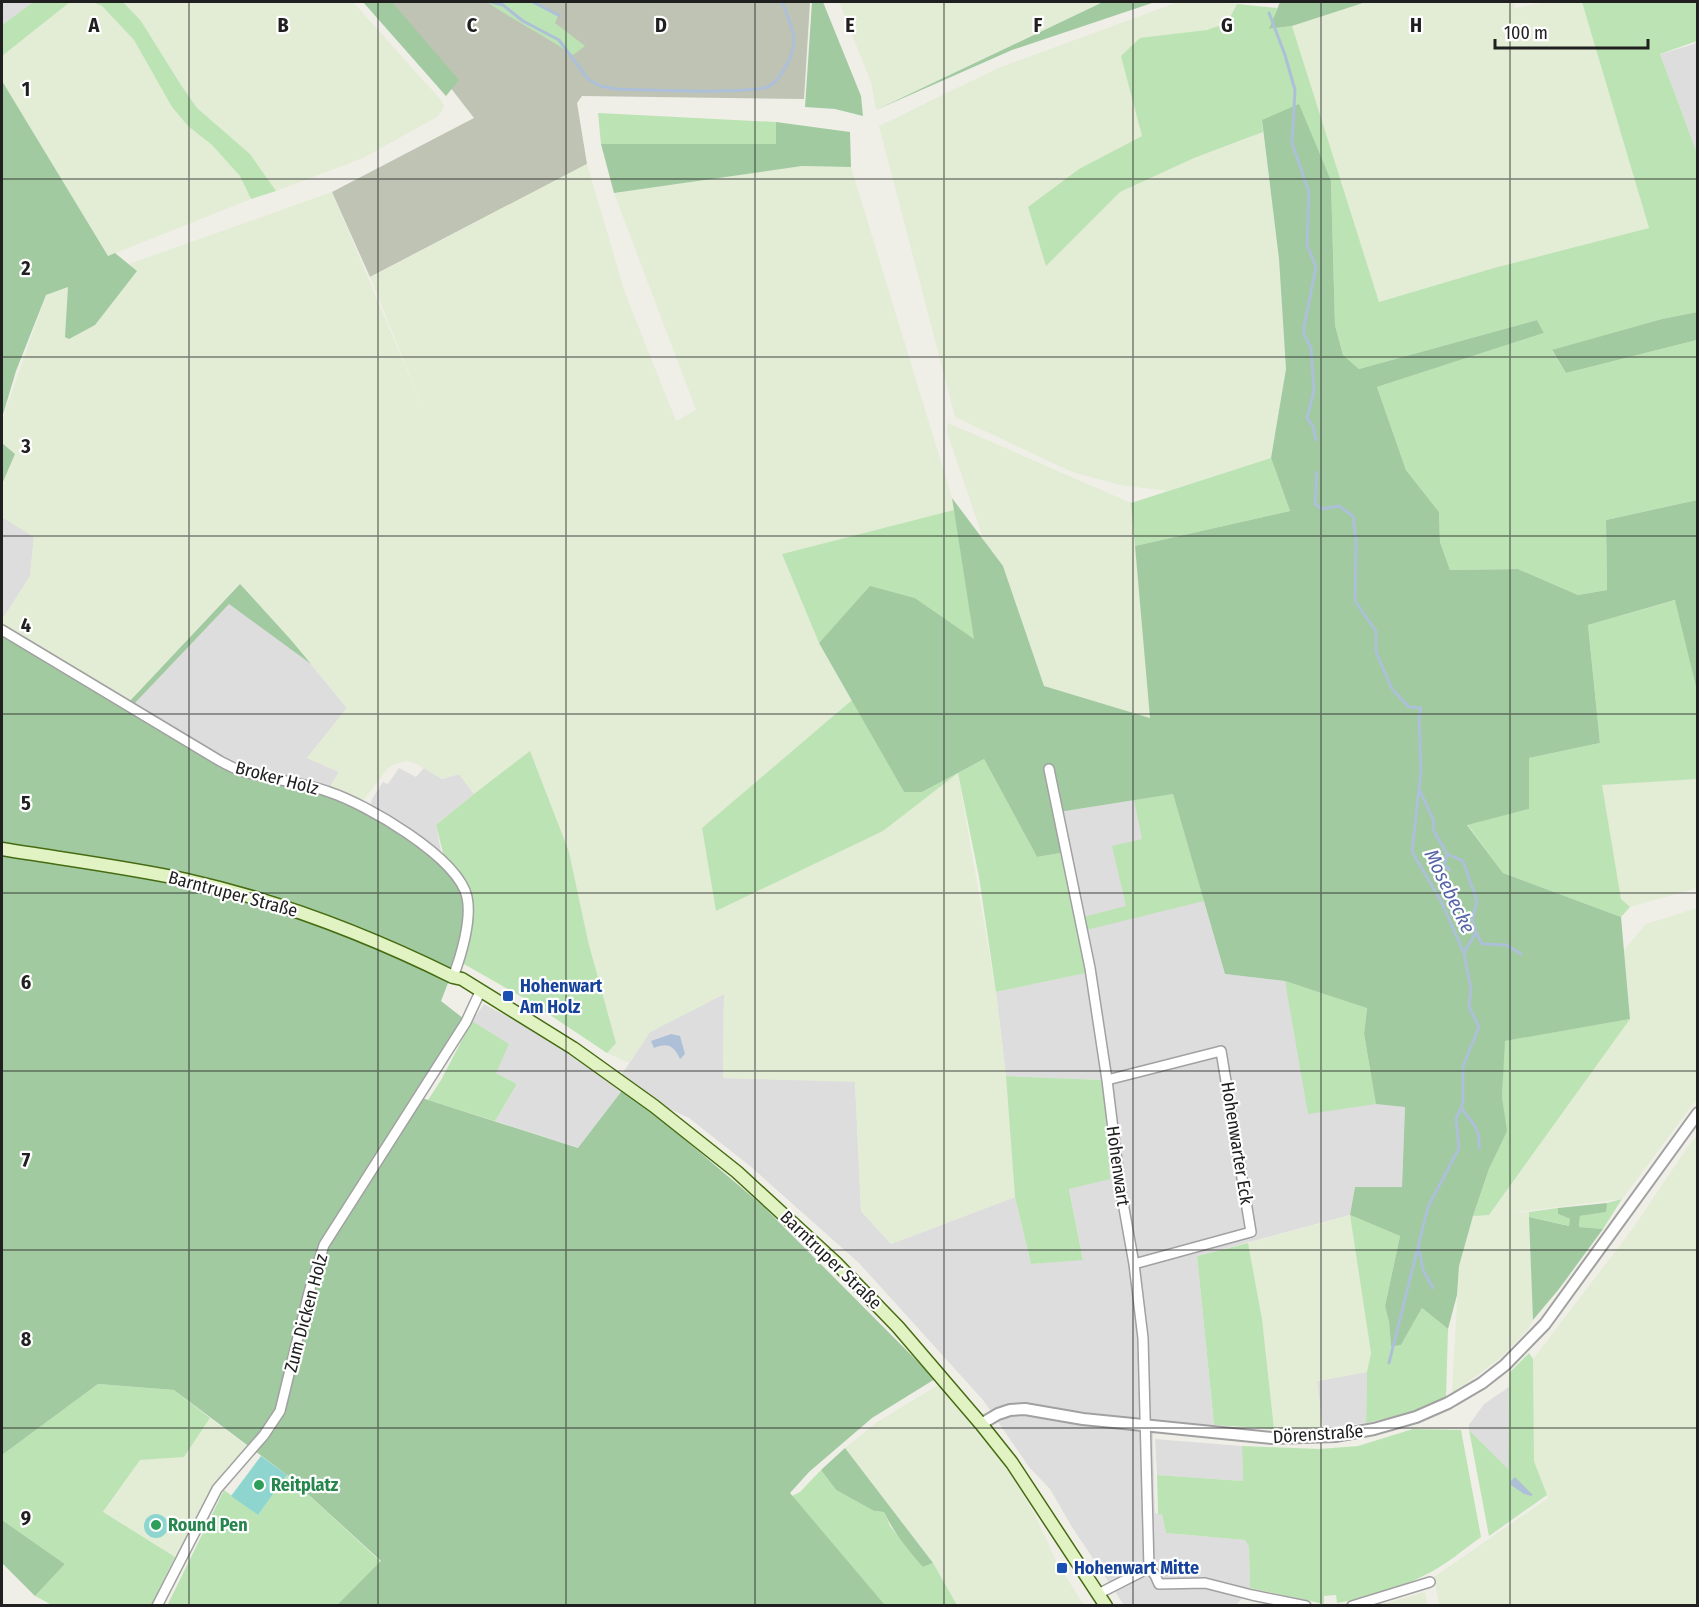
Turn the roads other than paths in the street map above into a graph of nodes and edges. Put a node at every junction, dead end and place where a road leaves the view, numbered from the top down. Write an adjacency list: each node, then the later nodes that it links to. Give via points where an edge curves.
1 (2, 630): 4 (street, Broker Holz, via 220,761 242,771 345,798 418,842 447,865 467,897 467,924)
2 (1049, 769): 6 (street, Hohenwart, via 1090,968)
3 (2, 849): 4 (main road, Barntruper Straße, via 150,873 259,899 364,936)
4 (453, 978): 5 (main road, Barntruper Straße)
5 (480, 992): 9 (main road, Barntruper Straße, via 600,1067 737,1172 867,1294); 14 (street, Zum Dicken Holz, via 466,1022 324,1245 280,1411 217,1489)
6 (1107, 1080): 8 (street, Hohenwart); 8 (street, Hohenwarter Eck, via 1221,1051 1251,1232)
7 (1698, 1113): 10 (street, Dörenstraße, via 1545,1324 1505,1365 1456,1399 1416,1417 1335,1436 1272,1438)
8 (1134, 1264): 10 (street, Hohenwart, via 1143,1338)
9 (981, 1424): 10 (street, Dörenstraße, via 998,1414 1025,1409); 13 (main road, Barntruper Straße)
10 (1145, 1426): 11 (street, Hohenwart)
11 (1149, 1568): 13 (street); 16 (street, via 1159,1584 1205,1582)
12 (1430, 1582): 17 (street)
13 (1098, 1594): 15 (main road, Barntruper Straße)
14 (157, 1605)
15 (1106, 1605)
16 (1306, 1605)
17 (1352, 1605)

